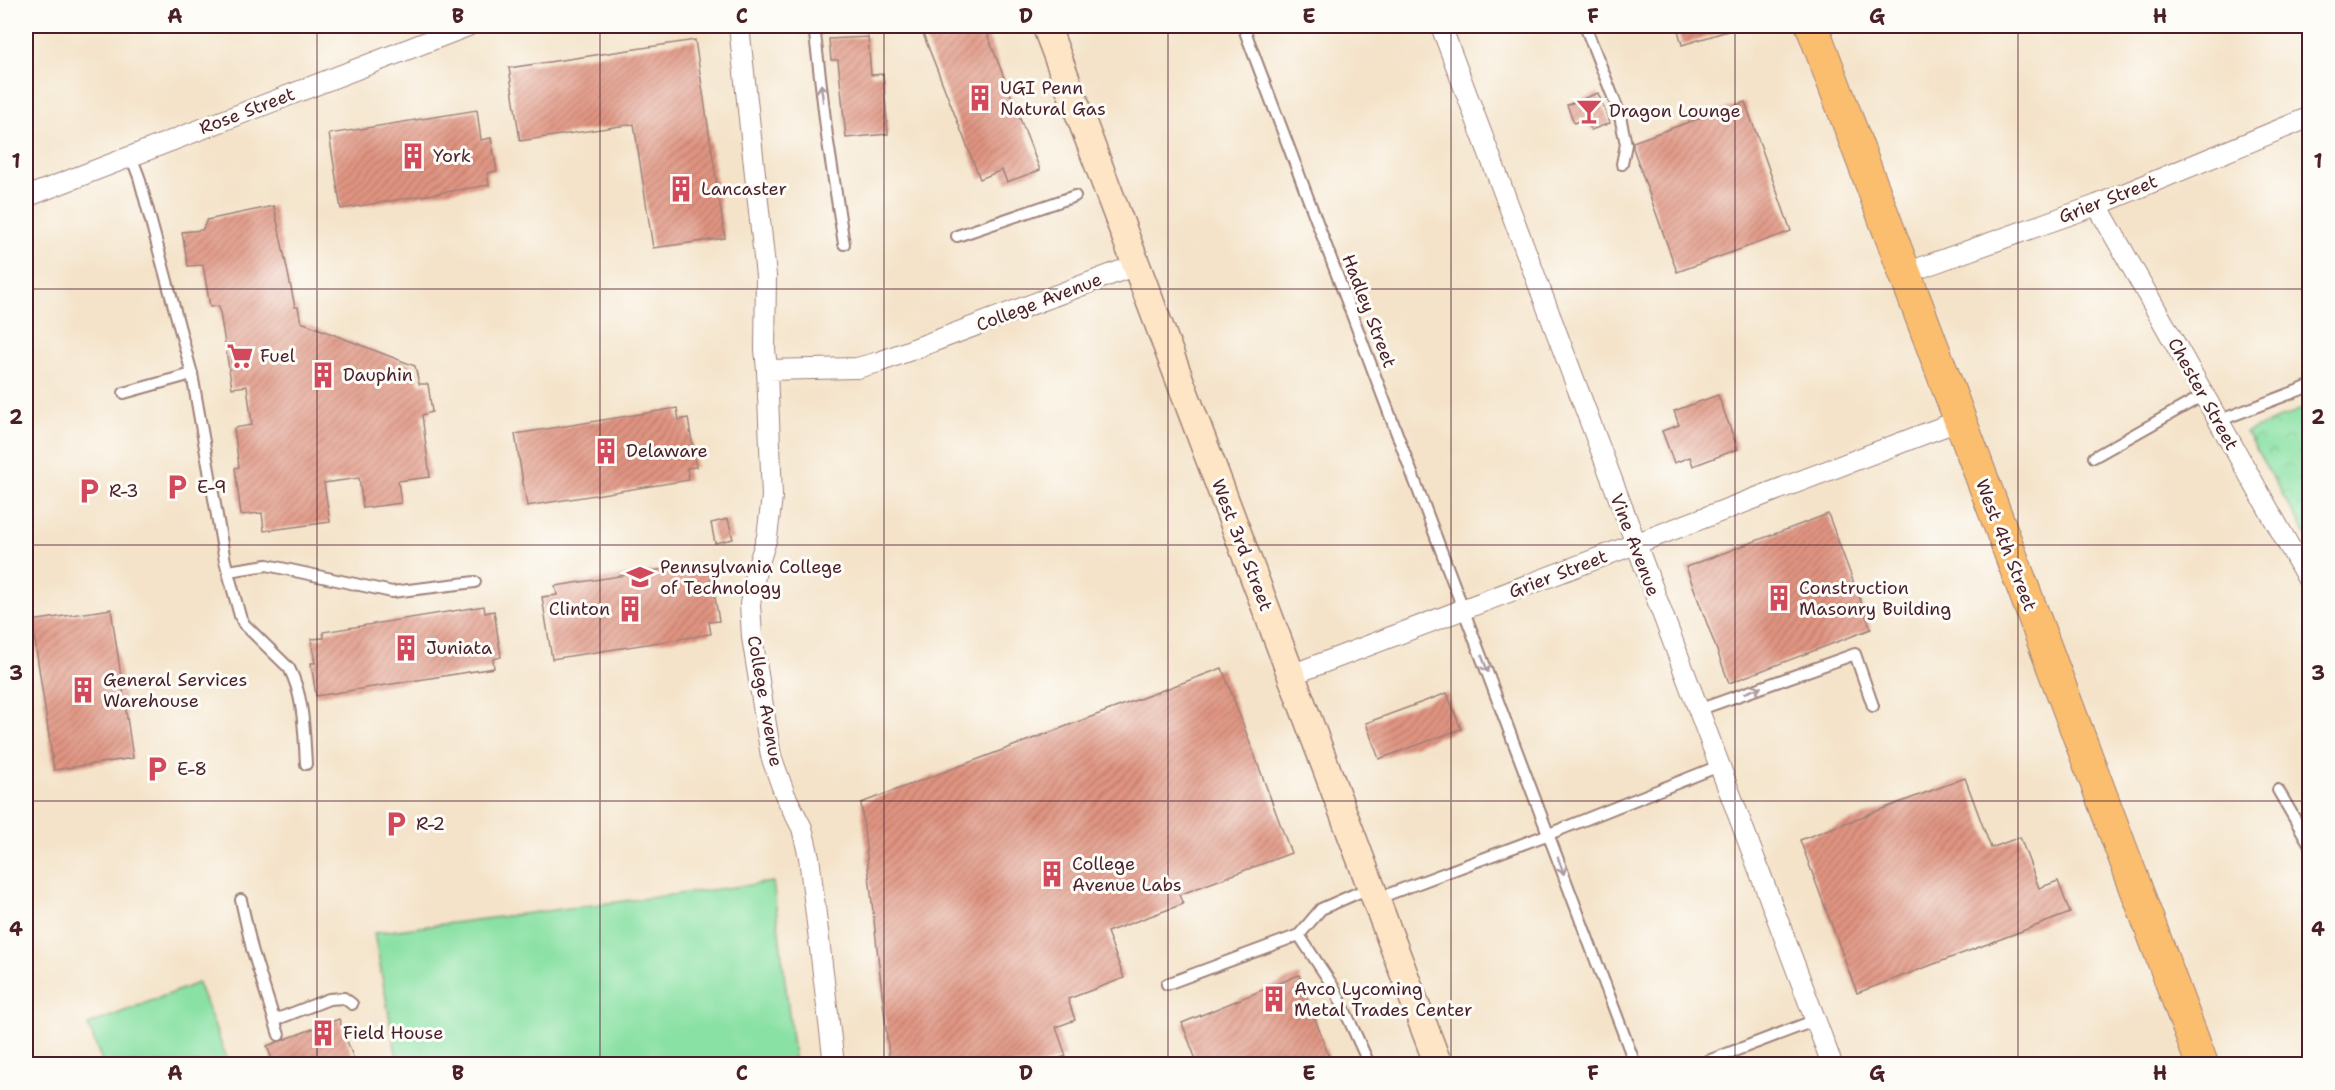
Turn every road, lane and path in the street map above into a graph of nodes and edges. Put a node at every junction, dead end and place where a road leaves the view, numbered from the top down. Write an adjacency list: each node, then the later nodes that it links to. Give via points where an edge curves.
1 (468, 26): 10 (street, Rose Street)
2 (740, 26): 19 (street, College Avenue, via 766,276)
3 (814, 26): 16 (lane, one-way to 3)
4 (1046, 26): 17 (main road, West 3rd Street)
5 (1243, 26): 31 (lane, Hadley Street)
6 (1441, 26): 27 (street, Vine Avenue)
7 (1585, 26): 11 (lane, via 1619,112 1626,144)
8 (1812, 26): 18 (main road, West 4th Street)
9 (2310, 117): 14 (street, Grier Street)
10 (131, 156): 12 (street, Rose Street); 20 (lane)
11 (1622, 164)
12 (26, 196)
13 (1075, 196): 15 (lane)
14 (2097, 205): 18 (street, Grier Street); 23 (street, Chester Street)
15 (957, 236)
16 (844, 244)
17 (1136, 265): 19 (street, College Avenue, via 879,362 857,368); 32 (main road, West 3rd Street)
18 (1903, 274): 24 (main road, West 4th Street)
19 (767, 370): 48 (street, College Avenue, via 772,497 767,537 750,604 752,637 771,756 802,828 809,857)
20 (192, 374): 22 (lane); 28 (lane)
21 (2310, 386): 25 (lane)
22 (124, 393)
23 (2204, 395): 25 (street, Chester Street); 26 (lane)
24 (1958, 421): 27 (street, Grier Street); 54 (main road, West 4th Street)
25 (2218, 421): 30 (street, Chester Street)
26 (2094, 457)
27 (1635, 544): 31 (street, Grier Street); 34 (street, Vine Avenue)
28 (228, 571): 29 (lane, via 267,565 392,592); 35 (lane, via 244,624 292,675 300,699)
29 (475, 582)
30 (2310, 583)
31 (1464, 609): 32 (street, Grier Street); 38 (lane, Hadley Street, one-way to 38)
32 (1291, 675): 40 (main road, West 3rd Street)
33 (1873, 706): 34 (lane, one-way to 33, via 1855,654)
34 (1698, 710): 36 (street, Vine Avenue)
35 (306, 764)
36 (1719, 766): 38 (lane); 46 (street, Vine Avenue)
37 (2278, 790): 39 (lane)
38 (1549, 834): 40 (lane); 51 (lane, Hadley Street, one-way to 51)
39 (2310, 845)
40 (1373, 893): 42 (lane, via 1321,909); 50 (main road, West 3rd Street)
41 (241, 900): 45 (lane)
42 (1299, 935): 43 (lane); 49 (lane, via 1335,991)
43 (1167, 984)
44 (352, 1004): 45 (lane, via 344,999 329,999)
45 (275, 1020): 47 (lane)
46 (1816, 1020): 52 (lane); 53 (street, Vine Avenue)
47 (279, 1035)
48 (834, 1065)
49 (1369, 1065)
50 (1438, 1065)
51 (1635, 1065)
52 (1700, 1065)
53 (1832, 1065)
54 (2202, 1065)

